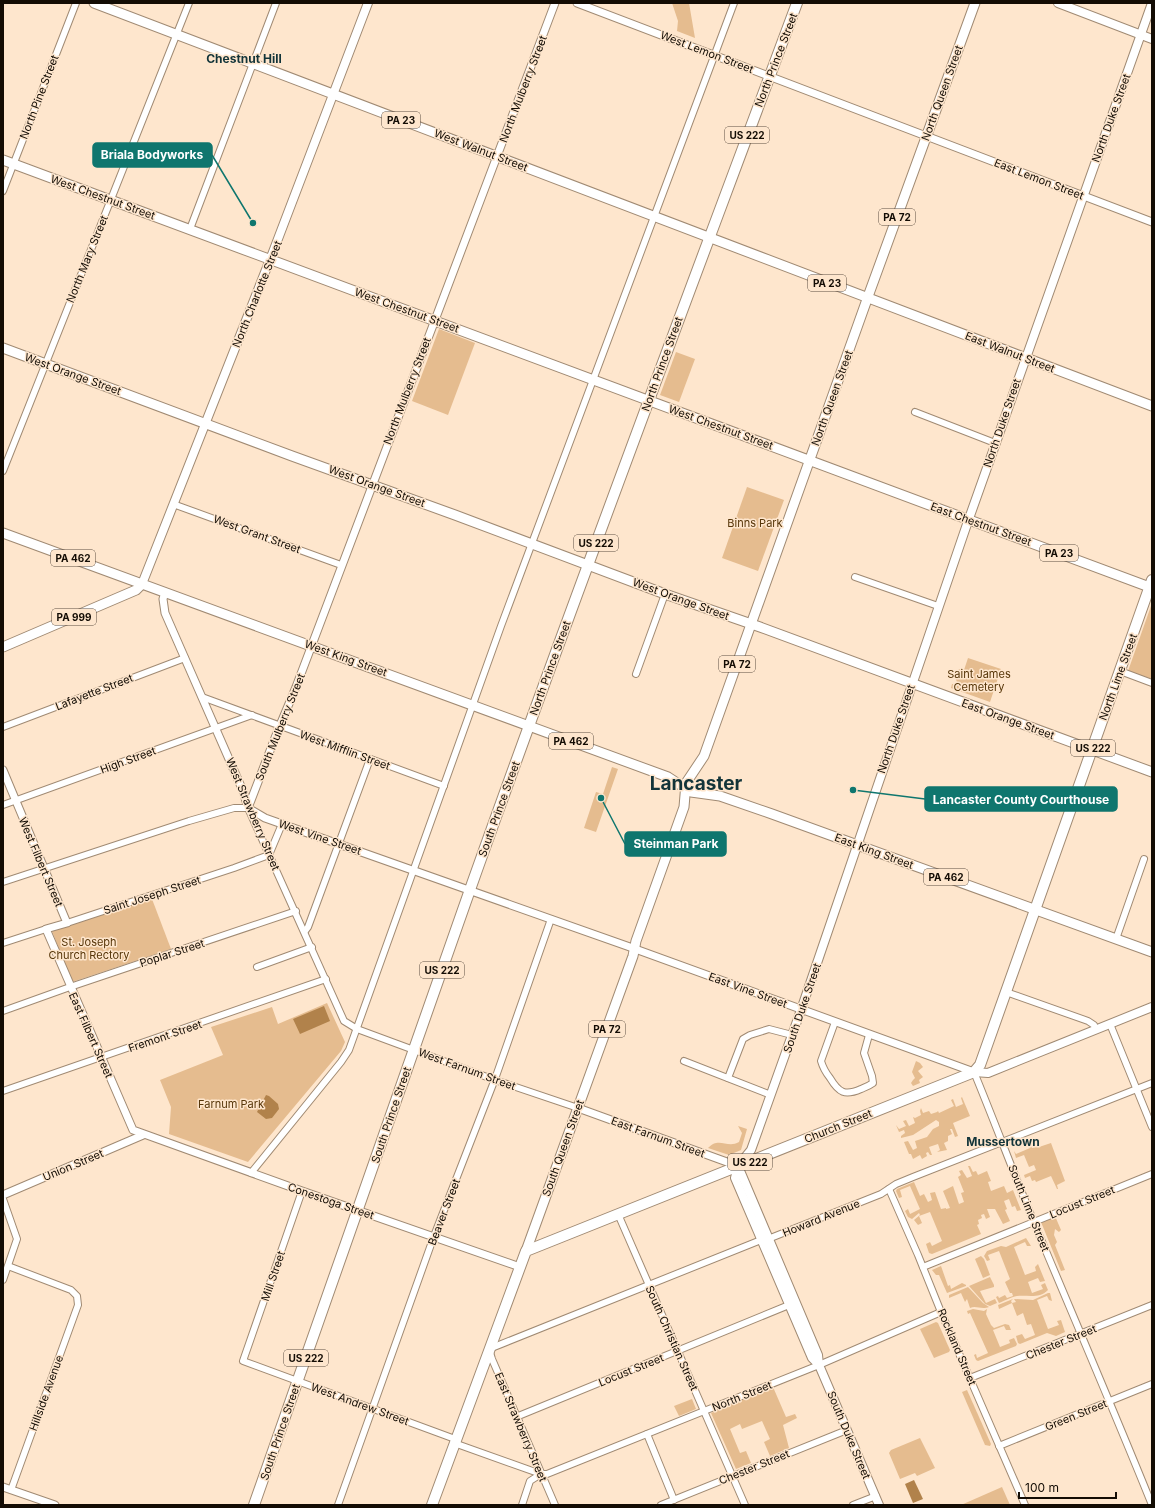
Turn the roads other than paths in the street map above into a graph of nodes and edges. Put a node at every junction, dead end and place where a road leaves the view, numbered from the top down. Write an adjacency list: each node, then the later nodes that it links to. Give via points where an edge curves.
1 (76, 3): 23 (street, North Pine Street)
2 (94, 3): 14 (main road, West Walnut Street / PA 23)
3 (189, 3): 14 (street, North Mary Street)
4 (276, 3): 17 (street)
5 (368, 3): 19 (main road, North Charlotte Street)
6 (556, 3): 21 (street, North Mulberry Street)
7 (577, 3): 16 (street, West Lemon Street)
8 (734, 3): 16 (street)
9 (798, 3): 18 (highway, North Prince Street / US 222)
10 (975, 3): 20 (main road, North Queen Street / PA 72)
11 (1058, 3): 13 (main road)
12 (1152, 3): 13 (main road, North Duke Street)
13 (1141, 34): 15 (main road); 25 (main road, North Duke Street)
14 (176, 35): 17 (main road, West Walnut Street / PA 23); 26 (street, North Mary Street)
15 (1152, 39)
16 (714, 55): 18 (street, West Lemon Street); 27 (street)
17 (253, 64): 19 (main road, West Walnut Street / PA 23); 29 (street)
18 (770, 76): 20 (street, West Lemon Street); 30 (highway, North Prince Street / US 222)
19 (334, 94): 21 (main road, West Walnut Street / PA 23); 31 (main road, North Charlotte Street)
20 (926, 136): 25 (street, East Lemon Street); 32 (main road, North Queen Street / PA 72)
21 (497, 157): 27 (main road, West Walnut Street / PA 23); 33 (street, North Mulberry Street)
22 (3, 160): 23 (main road, West Chestnut Street / PA 23)
23 (14, 164): 24 (street, North Pine Street); 26 (main road, West Chestnut Street / PA 23)
24 (3, 192)
25 (1083, 196): 28 (street, East Lemon Street); 35 (main road, North Duke Street)
26 (111, 200): 29 (main road, West Chestnut Street / PA 23); 36 (street, North Mary Street)
27 (654, 217): 30 (main road, West Walnut Street / PA 23); 37 (street)
28 (1152, 222)
29 (190, 229): 31 (main road, West Chestnut Street / PA 23)
30 (709, 238): 32 (main road, West Walnut Street / PA 23); 38 (highway, North Prince Street / US 222)
31 (271, 259): 33 (main road, West Chestnut Street / PA 23); 41 (main road, North Charlotte Street)
32 (867, 298): 35 (main road, East Walnut Street / PA 23); 43 (main road, North Queen Street / PA 72)
33 (434, 320): 37 (main road, West Chestnut Street / PA 23); 45 (street, North Mulberry Street)
34 (3, 348): 36 (main road, West Orange Street)
35 (1025, 358): 39 (main road, East Walnut Street / PA 23); 42 (main road, North Duke Street)
36 (45, 363): 41 (main road, West Orange Street); 44 (street, North Mary Street)
37 (593, 380): 38 (main road, West Chestnut Street / PA 23); 49 (street)
38 (649, 400): 43 (main road, West Chestnut Street / PA 23); 51 (highway, North Prince Street / US 222)
39 (1152, 406)
40 (915, 412): 42 (street)
41 (205, 424): 45 (main road, West Orange Street); 46 (main road, North Charlotte Street)
42 (995, 443): 47 (main road, North Duke Street)
43 (810, 460): 47 (main road, East Chestnut Street / PA 23); 58 (main road, North Queen Street / PA 72)
44 (3, 471)
45 (372, 484): 49 (main road, West Orange Street); 50 (street, North Mulberry Street)
46 (173, 504): 50 (street, West Grant Street); 53 (main road, North Charlotte Street)
47 (968, 520): 54 (main road, East Chestnut Street / PA 23); 57 (main road, North Duke Street)
48 (3, 533): 53 (main road, West King Street / PA 462)
49 (532, 544): 51 (main road, West Orange Street); 67 (street)
50 (341, 565): 59 (street, North Mulberry Street)
51 (588, 565): 56 (main road, West Orange Street); 70 (highway, North Prince Street / US 222)
52 (855, 577): 57 (street)
53 (142, 584): 55 (main road, West King Street / PA 462); 60 (main road, PA 999, via 136,590)
54 (1151, 585): 62 (highway, North Lime Street / US 222)
55 (165, 592): 59 (main road, West King Street / PA 462); 61 (street, West Strawberry Street, via 164,610)
56 (665, 594): 58 (main road, West Orange Street); 63 (street)
57 (938, 606): 64 (main road, North Duke Street)
58 (752, 624): 64 (main road, East Orange Street); 78 (main road, North Queen Street / PA 72, via 704,756 690,776)
59 (311, 646): 67 (main road, West King Street / PA 462); 69 (street, South Mulberry Street)
60 (3, 647)
61 (184, 658): 66 (street, West Strawberry Street); 71 (street, Lafayette Street)
62 (1120, 672): 65 (street); 73 (highway, North Lime Street / US 222)
63 (636, 674)
64 (912, 683): 73 (main road, East Orange Street); 84 (main road, North Duke Street)
65 (1152, 683)
66 (202, 696): 68 (street, West Mifflin Street); 72 (street, West Strawberry Street)
67 (472, 705): 70 (main road, West King Street / PA 462); 77 (street)
68 (252, 715): 69 (street, West Mifflin Street); 72 (street, High Street)
69 (280, 725): 74 (street, West Mifflin Street); 81 (street, South Mulberry Street)
70 (529, 725): 78 (main road, West King Street / PA 462, via 668,777); 90 (highway, South Prince Street / US 222)
71 (3, 727)
72 (216, 729): 79 (street, High Street); 81 (street, West Strawberry Street)
73 (1092, 750): 76 (main road, East Orange Street); 91 (highway, North Lime Street / US 222)
74 (370, 759): 77 (street, West Mifflin Street); 83 (street)
75 (3, 770): 79 (street)
76 (1152, 772)
77 (444, 786): 88 (street)
78 (685, 790): 84 (main road, East King Street / PA 462, via 724,797); 100 (main road, South Queen Street / PA 72, via 684,807)
79 (16, 800): 80 (street, High Street); 87 (street, West Filbert Street)
80 (3, 805)
81 (248, 808): 82 (street, West Vine Street); 85 (street, West Strawberry Street); 87 (street, via 234,808)
82 (282, 824): 83 (street, West Vine Street); 85 (street)
83 (339, 843): 88 (street, West Vine Street); 96 (street, via 308,927)
84 (857, 844): 91 (main road, East King Street / PA 462); 107 (main road, South Duke Street)
85 (269, 855): 92 (street, West Strawberry Street); 94 (street, Saint Joseph Street)
86 (1144, 859): 97 (street)
87 (44, 868): 89 (street); 94 (street, West Filbert Street)
88 (414, 870): 90 (street, West Vine Street); 111 (street)
89 (3, 882)
90 (470, 890): 93 (street, West Vine Street); 115 (highway, South Prince Street / US 222)
91 (1035, 909): 97 (main road, East King Street / PA 462); 105 (highway, US 222)
92 (296, 911): 96 (street, West Strawberry Street); 104 (street, Poplar Street)
93 (551, 919): 100 (street, West Vine Street); 120 (street, Beaver Street)
94 (67, 923): 95 (street, Saint Joseph Street)
95 (46, 929): 98 (street, Saint Joseph Street); 104 (street, East Filbert Street)
96 (304, 931): 99 (street, West Strawberry Street)
97 (1116, 939): 101 (main road, East King Street / PA 462)
98 (3, 943)
99 (312, 947): 102 (street); 103 (street, West Strawberry Street)
100 (635, 948): 107 (street, East Vine Street); 125 (main road, South Queen Street / PA 72)
101 (1152, 952)
102 (257, 967)
103 (326, 979): 111 (street, West Strawberry Street, via 344,1020); 116 (street, Fremont Street)
104 (70, 987): 108 (street, Poplar Street); 116 (street, East Filbert Street)
105 (1006, 992): 112 (street, via 1088,1021); 118 (highway, US 222, via 980,1065)
106 (1152, 1008): 110 (main road, Church Street)
107 (801, 1010): 109 (street, East Vine Street); 113 (main road, South Duke Street)
108 (3, 1011)
109 (834, 1022): 114 (street, East Vine Street); 114 (street, via 822,1061 823,1067 842,1092 857,1091 873,1083 864,1053)
110 (1110, 1024): 112 (main road, Church Street); 122 (street)
111 (356, 1029): 115 (street, West Farnum Street); 130 (street, via 346,1056)
112 (1096, 1030): 118 (main road, Church Street, via 988,1073)
113 (792, 1035): 119 (street, via 769,1029 747,1036 740,1043); 124 (main road, South Duke Street)
114 (869, 1035): 118 (street, East Vine Street)
115 (414, 1050): 120 (street, West Farnum Street); 136 (highway, South Prince Street / US 222)
116 (102, 1058): 123 (street, Fremont Street); 127 (street, East Filbert Street, via 133,1130)
117 (684, 1062): 119 (street)
118 (974, 1072): 128 (street, South Lime Street); 129 (highway, Church Street / US 222)
119 (728, 1078): 124 (street)
120 (495, 1080): 125 (street, West Farnum Street); 139 (street, Beaver Street)
121 (1152, 1083): 122 (street, Howard Avenue)
122 (1136, 1089): 126 (street); 128 (street, Howard Avenue)
123 (3, 1091)
124 (771, 1095): 129 (main road, South Duke Street, via 751,1150)
125 (578, 1108): 129 (street, East Farnum Street); 141 (main road, South Queen Street / PA 72)
126 (1152, 1127)
127 (143, 1135): 130 (street, Conestoga Street); 134 (street, Union Street)
128 (1002, 1141): 132 (street, Howard Avenue); 138 (street, South Lime Street)
129 (738, 1166): 137 (highway, Church Street / US 222); 140 (main road, South Duke Street)
130 (251, 1173): 133 (street, Conestoga Street)
131 (1152, 1174): 138 (street, Locust Street)
132 (888, 1189): 140 (street, Howard Avenue, via 881,1194); 144 (street, Rockland Street)
133 (302, 1191): 136 (street, Conestoga Street); 153 (street, Mill Street)
134 (3, 1195)
135 (3, 1199): 142 (street, via 17,1239)
136 (358, 1211): 139 (street, Conestoga Street); 156 (highway, South Prince Street / US 222)
137 (618, 1214): 141 (highway, Church Street / US 222); 146 (street, South Christian Street)
138 (1033, 1221): 144 (street, Locust Street); 150 (street, South Lime Street)
139 (434, 1236): 143 (street, Conestoga Street); 159 (street, Beaver Street)
140 (764, 1239): 146 (street, Howard Avenue); 147 (main road, South Duke Street); 154 (main road, South Duke Street, via 818,1355)
141 (526, 1251): 143 (highway, South Queen Street)
142 (8, 1266): 145 (street); 169 (street, Hillside Avenue, via 71,1290 77,1296 78,1305)
143 (520, 1267): 151 (highway, South Queen Street)
144 (923, 1267): 149 (street, Rockland Street)
145 (3, 1280)
146 (649, 1285): 151 (street, Howard Avenue); 152 (street, South Christian Street)
147 (789, 1305): 152 (street, Locust Street); 154 (main road, South Duke Street, via 812,1358)
148 (1152, 1305): 150 (street, Chester Street)
149 (941, 1312): 154 (street, North Street); 155 (street, Rockland Street)
150 (1080, 1334): 155 (street, Chester Street); 158 (street, South Lime Street)
151 (489, 1349): 161 (street, East Strawberry Street); 164 (highway, South Queen Street)
152 (678, 1351): 160 (street, South Christian Street); 161 (street, Locust Street)
153 (243, 1361): 156 (street, West Andrew Street)
154 (819, 1365): 160 (street, North Street); 162 (main road, South Duke Street)
155 (970, 1378): 165 (street, Rockland Street)
156 (298, 1381): 159 (street, West Andrew Street); 173 (highway, South Prince Street / US 222)
157 (1152, 1384): 158 (street, Green Street)
158 (1110, 1401): 165 (street, Green Street); 183 (street, South Lime Street)
159 (372, 1408): 164 (street, West Andrew Street); 174 (street, Beaver Street)
160 (704, 1411): 163 (street, North Street); 167 (street, South Christian Street)
161 (516, 1417): 166 (street, East Strawberry Street)
162 (847, 1430): 167 (street, Chester Street); 170 (main road, South Duke Street)
163 (647, 1434): 166 (street, North Street, via 547,1474); 171 (street)
164 (455, 1441): 166 (street, West Andrew Street); 175 (highway, South Queen Street)
165 (999, 1446): 182 (street, Rockland Street)
166 (541, 1474): 176 (street, via 530,1481); 177 (street, East Strawberry Street)
167 (733, 1476): 171 (street, Chester Street); 179 (street, South Christian Street)
168 (3, 1487): 169 (street)
169 (11, 1490): 172 (street)
170 (876, 1496): 180 (street); 181 (main road, South Duke Street)
171 (674, 1500): 178 (street, Chester Street)
172 (55, 1505)
173 (254, 1505)
174 (338, 1505)
175 (432, 1505)
176 (522, 1505)
177 (554, 1505)
178 (661, 1505)
179 (745, 1505)
180 (853, 1505)
181 (879, 1505)
182 (1025, 1505)
183 (1152, 1505)

